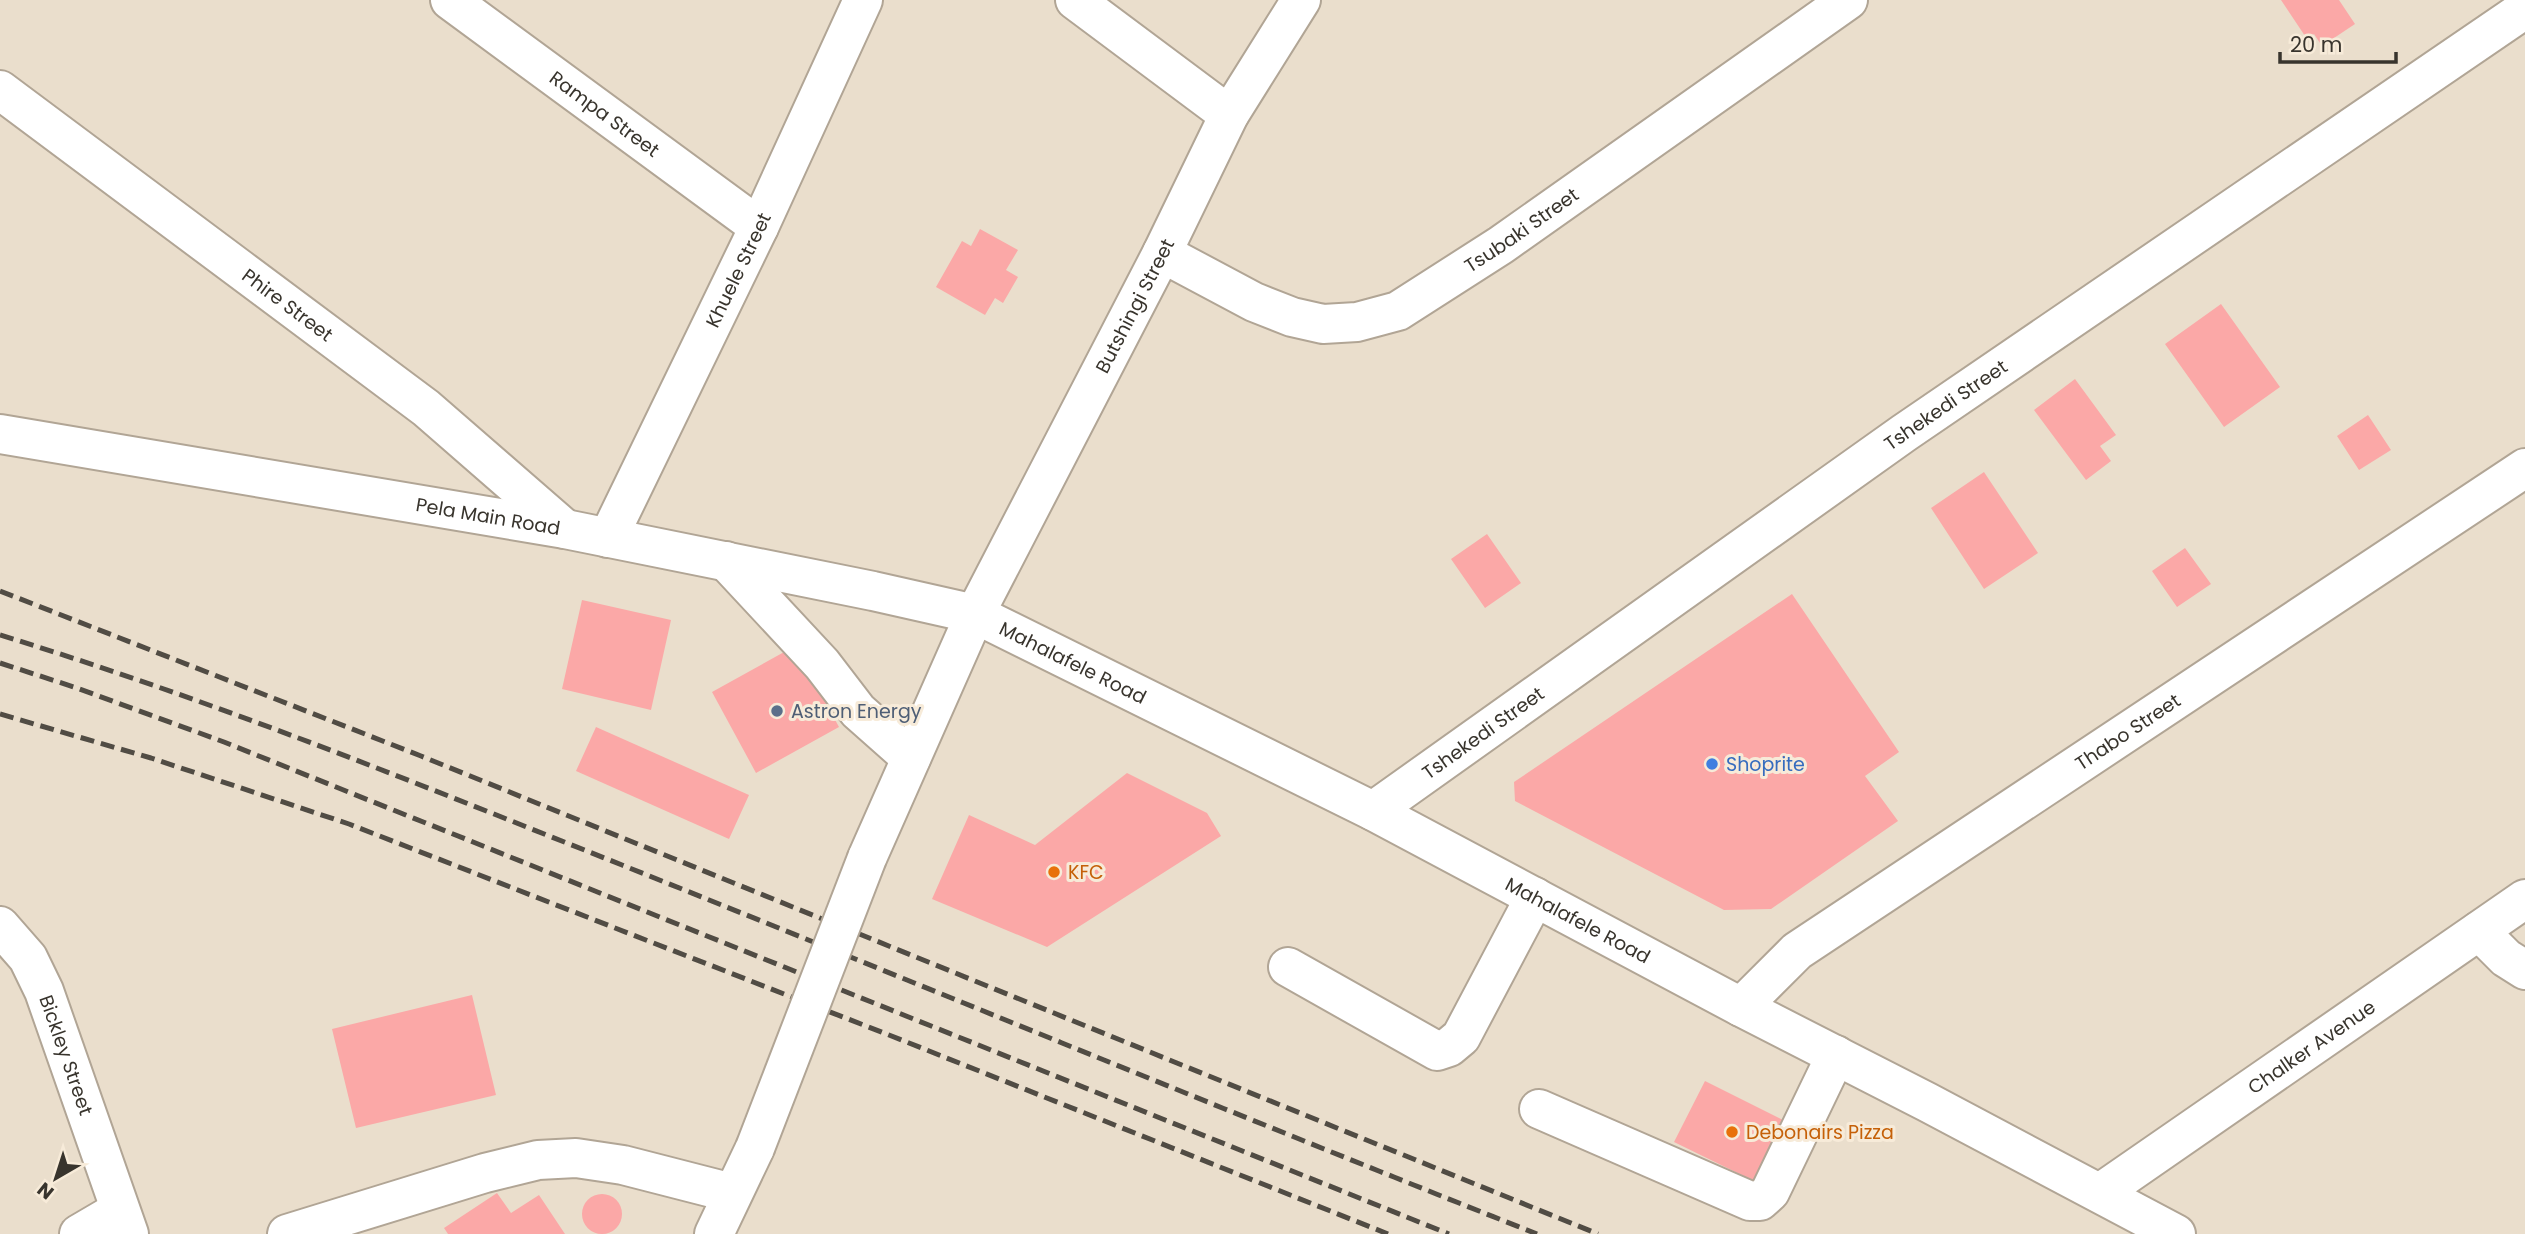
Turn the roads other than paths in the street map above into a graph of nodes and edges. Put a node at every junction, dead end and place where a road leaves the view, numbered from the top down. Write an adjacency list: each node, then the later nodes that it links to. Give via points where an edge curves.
1 (450, 0): 9 (street, Rampa Street)
2 (863, 0): 9 (street, Khuele Street)
3 (1075, 0): 8 (street)
4 (1301, 0): 8 (street, Butshingi Street)
5 (1848, 0): 10 (street, Tsubaki Street, via 1502,245 1398,311 1357,322 1323,324 1292,317)
6 (2525, 9): 18 (street, Tshekedi Street, via 1903,433)
7 (0, 90): 13 (street, Phire Street, via 426,408)
8 (1229, 115): 10 (street, Butshingi Street)
9 (759, 227): 14 (street, Khuele Street)
10 (1162, 253): 16 (street, Butshingi Street)
11 (0, 434): 13 (street, Pela Main Road)
12 (2525, 468): 25 (street, Thabo Street, via 1797,951)
13 (565, 529): 14 (street, Pela Main Road)
14 (608, 538): 15 (street, Pela Main Road)
15 (726, 561): 16 (street, Pela Main Road); 17 (street, via 822,664 858,711)
16 (975, 614): 17 (street, Butshingi Street); 18 (street, Mahalafele Road)
17 (911, 758): 28 (street, Butshingi Street, bridge, via 867,858 755,1148)
18 (1373, 811): 19 (street, Mahalafele Road)
19 (1535, 897): 23 (street, via 1461,1037 1449,1048 1437,1051); 25 (street, Mahalafele Road)
20 (2525, 899): 22 (street, Chalker Avenue)
21 (0, 926): 30 (street, Bickley Street, via 28,958 44,991)
22 (2479, 931): 24 (street); 29 (street, Chalker Avenue)
23 (1288, 967)
24 (2525, 970)
25 (1741, 1007): 26 (street, Mahalafele Road)
26 (1836, 1055): 27 (street, via 1770,1192 1760,1201 1750,1201); 29 (street, Mahalafele Road)
27 (1539, 1109)
28 (732, 1193): 32 (street, via 623,1165 576,1158 538,1160); 33 (street, Butshingi Street)
29 (2099, 1193): 34 (street, Mahalafele Road)
30 (125, 1222): 31 (street)
31 (79, 1234)
32 (287, 1234)
33 (714, 1234)
34 (2176, 1234)

